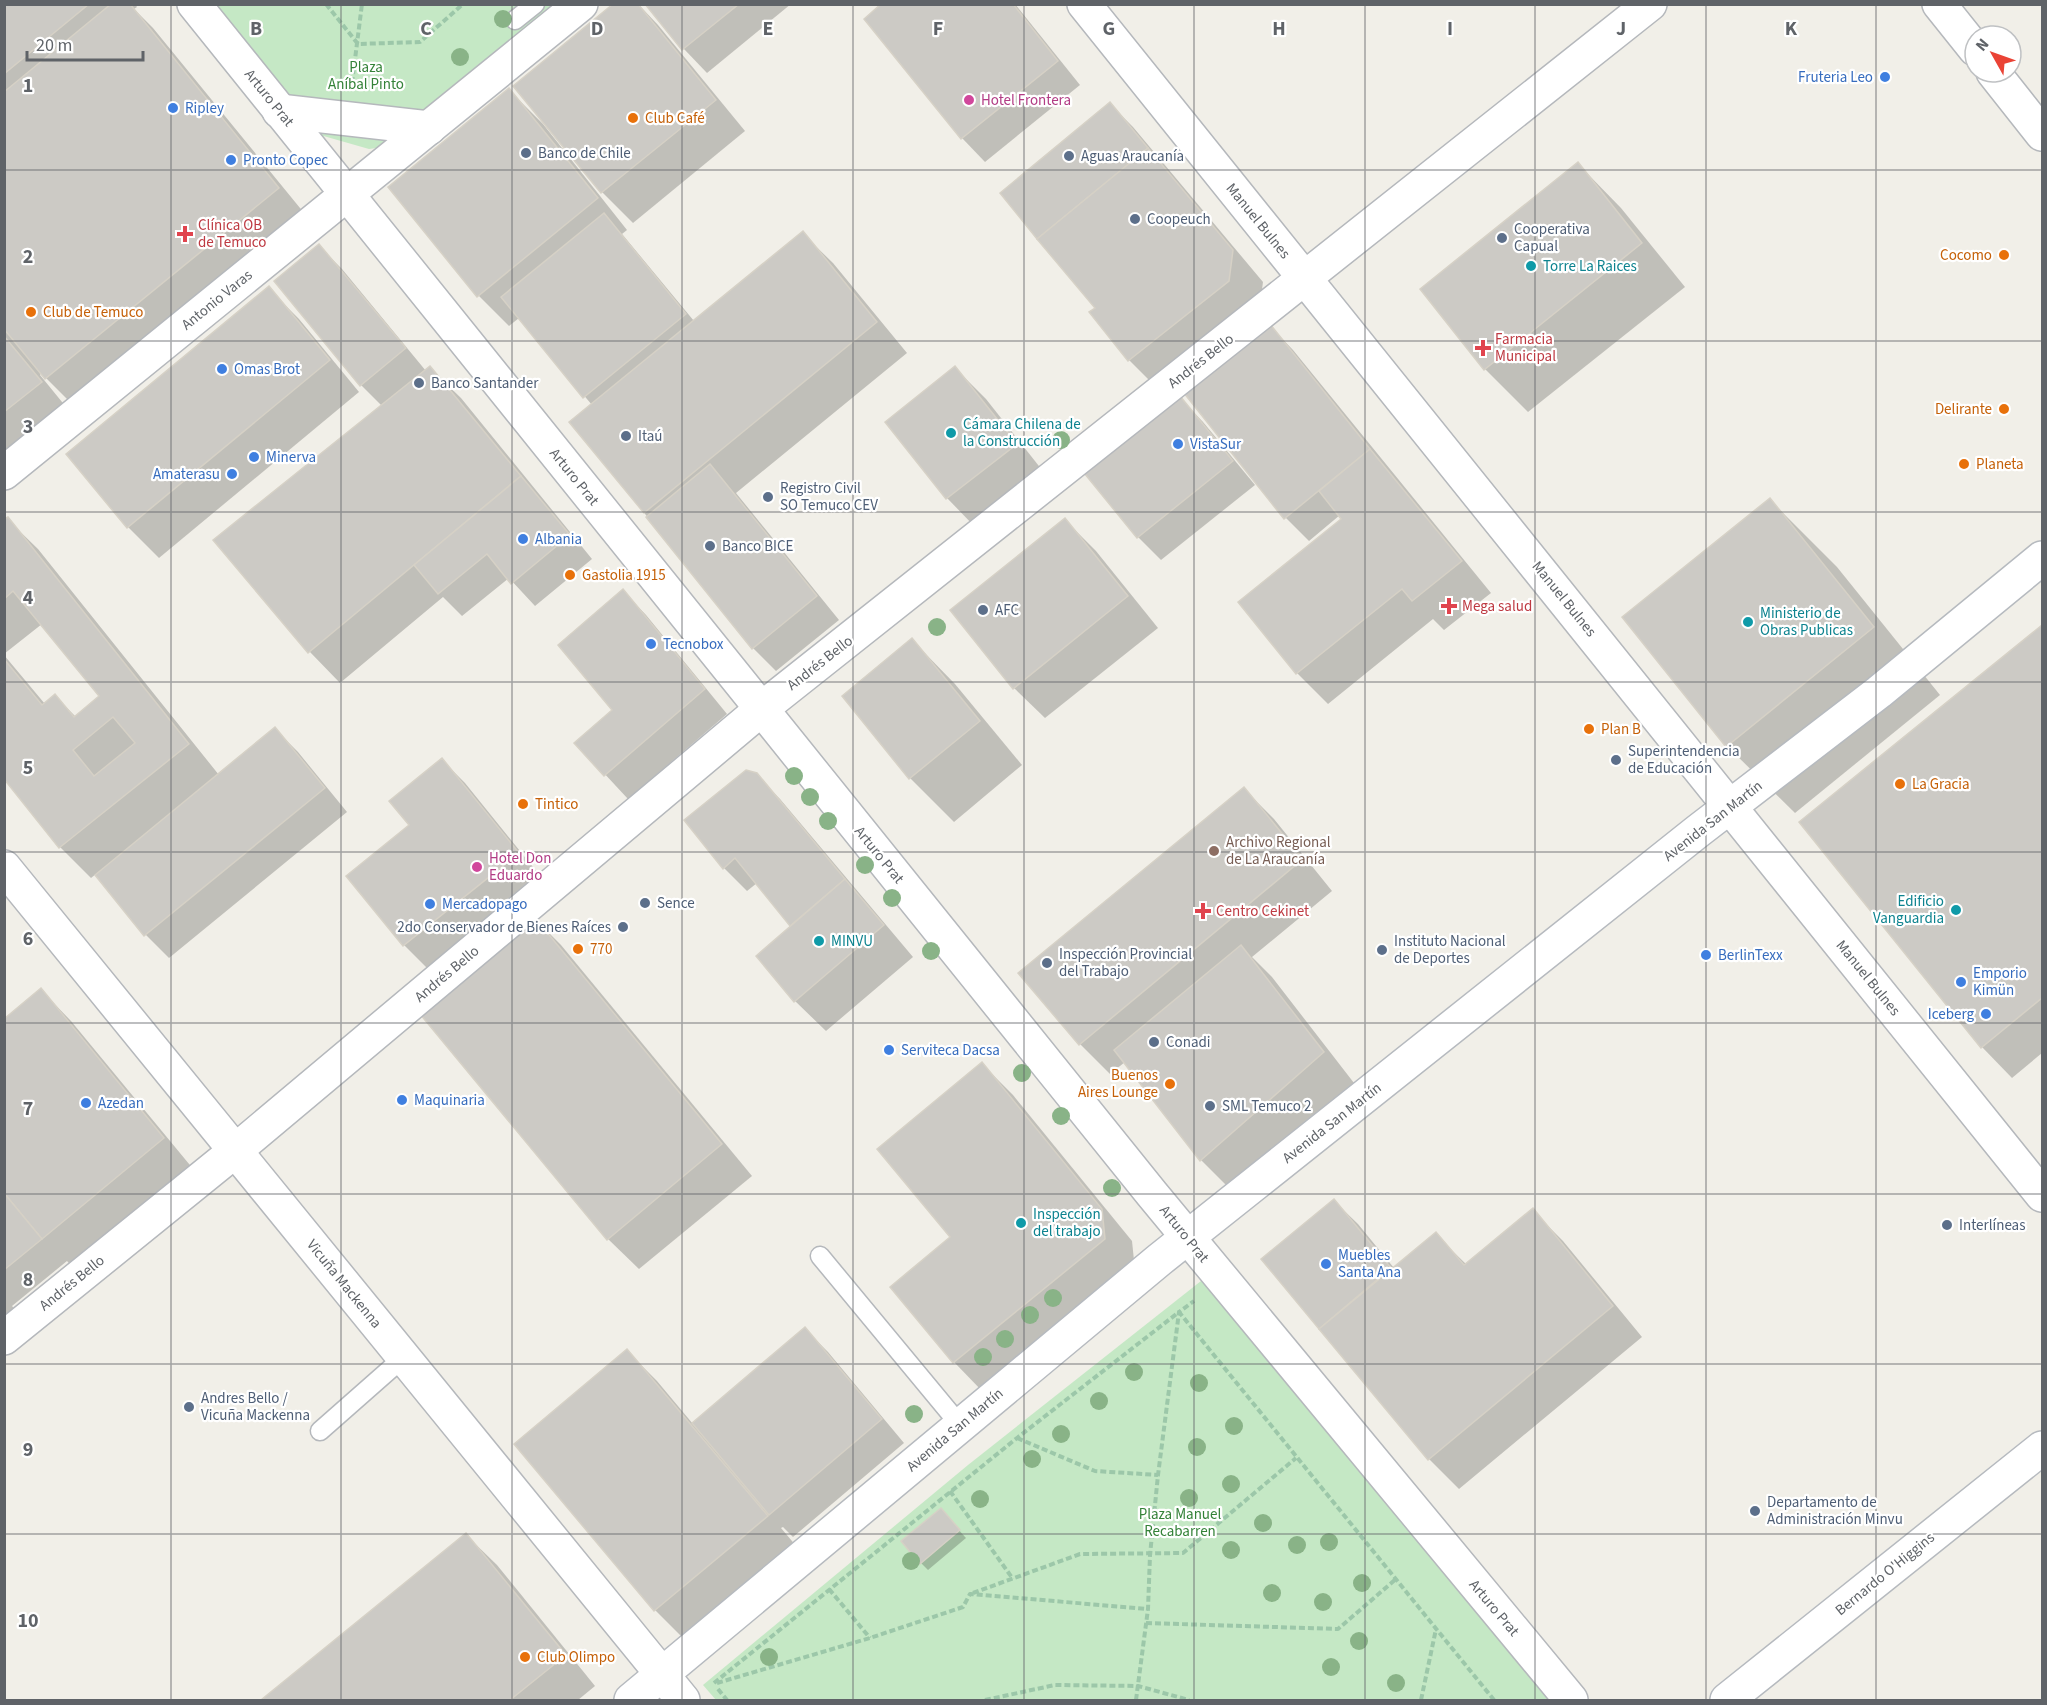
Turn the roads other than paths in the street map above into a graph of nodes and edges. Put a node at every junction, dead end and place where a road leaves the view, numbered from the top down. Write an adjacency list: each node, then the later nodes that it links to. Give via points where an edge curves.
1 (194, 4): 10 (street, Arturo Prat)
2 (535, 4): 7 (lane)
3 (581, 4): 11 (street, Antonio Varas)
4 (1084, 4): 14 (street, Manuel Bulnes)
5 (1650, 4): 14 (street, Andrés Bello)
6 (1939, 4): 8 (street)
7 (515, 20)
8 (1963, 35)
9 (2003, 84): 12 (street)
10 (279, 111): 11 (street); 13 (street, Arturo Prat)
11 (429, 128): 13 (street, Antonio Varas)
12 (2043, 134)
13 (347, 194): 15 (street, Antonio Varas); 17 (street, Arturo Prat)
14 (1304, 278): 17 (street, Andrés Bello); 18 (street, Manuel Bulnes)
15 (4, 473)
16 (2043, 558): 18 (street, Avenida San Martín)
17 (762, 709): 20 (street, Andrés Bello); 22 (street, Arturo Prat)
18 (1730, 807): 21 (street, Manuel Bulnes); 22 (street, Avenida San Martín)
19 (4, 867): 20 (street, Vicuña Mackenna)
20 (235, 1151): 24 (street, Andrés Bello); 25 (street, Vicuña Mackenna)
21 (2043, 1195)
22 (1187, 1238): 26 (street, Avenida San Martín); 32 (street, Arturo Prat)
23 (820, 1256): 26 (lane)
24 (4, 1338)
25 (404, 1357): 27 (lane); 29 (street, Vicuña Mackenna)
26 (960, 1425): 29 (street, Avenida San Martín)
27 (320, 1431)
28 (2043, 1448): 33 (street, Bernardo O'Higgins)
29 (662, 1675): 30 (street, Vicuña Mackenna); 31 (street, Avenida San Martín)
30 (695, 1695)
31 (631, 1701)
32 (1571, 1701)
33 (1727, 1701)

